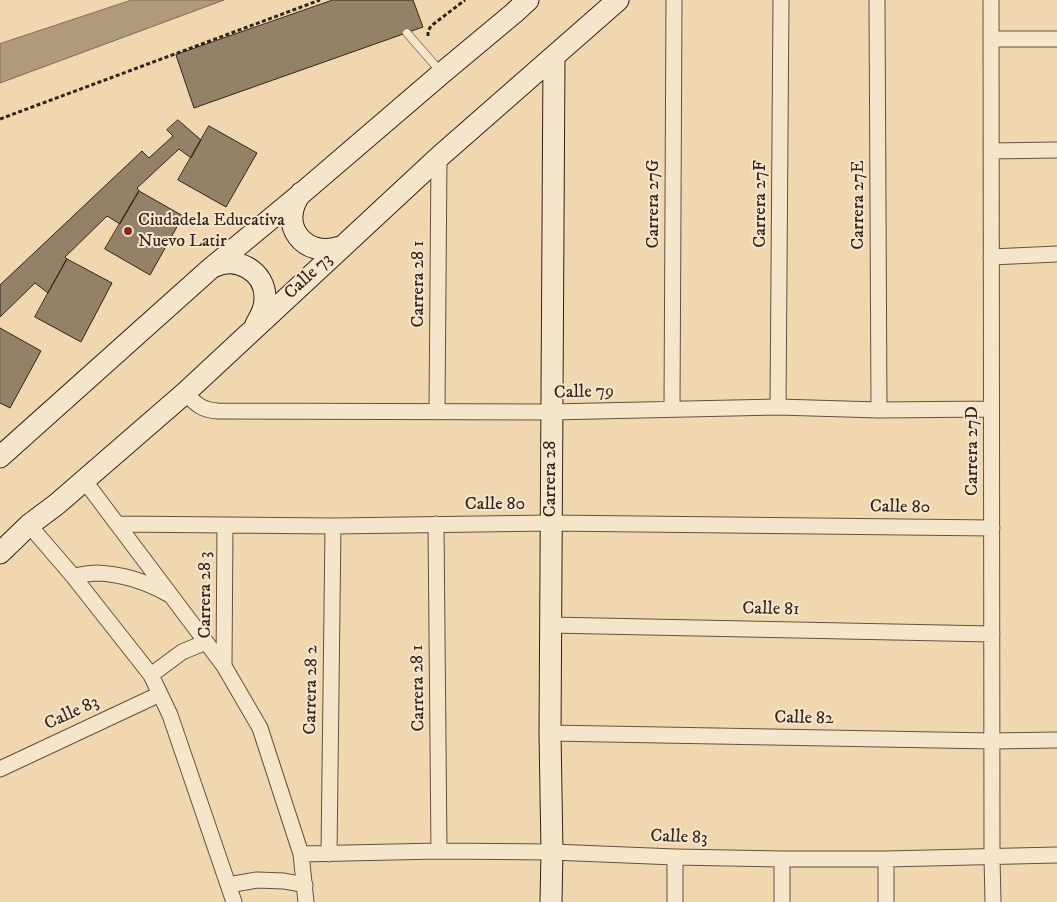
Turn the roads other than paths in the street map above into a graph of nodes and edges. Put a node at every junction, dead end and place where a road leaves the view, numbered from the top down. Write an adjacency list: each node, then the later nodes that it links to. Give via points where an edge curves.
1 (528, 0): 11 (main road)
2 (618, 0): 10 (main road, Calle 73)
3 (674, 0): 23 (street, Carrera 27G)
4 (781, 0): 22 (street, Carrera 27F)
5 (877, 0): 25 (street, Carrera 27E)
6 (991, 0): 8 (street, Carrera 27D)
7 (407, 33): 11 (lane)
8 (991, 39): 9 (street); 13 (street, Carrera 27D)
9 (1057, 39)
10 (554, 57): 14 (main road, Calle 73); 27 (main road, Carrera 28)
11 (442, 73): 15 (main road)
12 (1057, 150): 13 (street)
13 (991, 151): 18 (street, Carrera 27D)
14 (439, 157): 16 (main road, Calle 73); 26 (street, Carrera 28 1)
15 (302, 193): 16 (main road, via 293,208 296,233 315,249); 19 (main road)
16 (340, 247): 20 (main road, Calle 73)
17 (1057, 254): 18 (street)
18 (991, 257): 24 (street, Carrera 27D)
19 (210, 269): 20 (main road, via 219,264 238,263 261,280 266,299 264,308); 28 (main road)
20 (248, 334): 21 (main road, Calle 73)
21 (184, 392): 26 (street, Calle 79, via 206,410); 29 (main road, Calle 73)
22 (778, 407): 23 (street, Calle 79); 25 (street, Calle 79)
23 (672, 409): 27 (street, Calle 79)
24 (991, 409): 25 (street, Calle 79); 36 (street, Carrera 27D)
25 (879, 410)
26 (438, 412): 27 (street, Calle 79)
27 (552, 412): 30 (main road, Carrera 28)
28 (0, 457)
29 (84, 480): 31 (street); 33 (main road, Calle 73)
30 (551, 523): 32 (street, Calle 80); 36 (street, Calle 80); 40 (main road, Carrera 28)
31 (118, 524): 34 (street, Calle 80); 39 (street)
32 (436, 524): 35 (street, Calle 80); 50 (street, Carrera 28 1)
33 (29, 525): 37 (main road, Calle 73); 38 (street)
34 (225, 525): 35 (street, Calle 80); 43 (street, Carrera 28 3)
35 (332, 526): 53 (street, Carrera 28 2)
36 (992, 528): 41 (street, Carrera 27D)
37 (0, 553)
38 (73, 576): 39 (street, via 95,573 122,576 149,584); 44 (street)
39 (171, 596): 42 (street)
40 (550, 625): 41 (street, Calle 81); 46 (main road, Carrera 28)
41 (992, 634): 48 (street, Carrera 27D)
42 (206, 642): 43 (street); 44 (street, via 182,652)
43 (224, 666): 52 (street, via 260,728)
44 (151, 676): 45 (street)
45 (160, 694): 49 (street, Calle 83); 59 (street)
46 (550, 733): 48 (street, Calle 82); 51 (main road, Carrera 28)
47 (1057, 740): 48 (street, Calle 82)
48 (992, 741): 55 (street, Carrera 27D)
49 (0, 769)
50 (439, 851): 51 (street, Calle 83); 53 (street, Calle 83)
51 (552, 852): 56 (street, Calle 83); 63 (main road, Carrera 28)
52 (301, 854): 53 (street, Calle 83); 60 (street)
53 (329, 854)
54 (1057, 855): 55 (street, Calle 83)
55 (992, 856): 58 (street, Calle 83); 67 (street, Carrera 27D)
56 (675, 857): 57 (street, Calle 83); 64 (street)
57 (782, 859): 58 (street, Calle 83); 65 (street)
58 (886, 859): 66 (street)
59 (228, 885): 60 (street, via 256,880); 61 (street)
60 (304, 885): 62 (street)
61 (234, 902)
62 (306, 902)
63 (551, 902)
64 (675, 902)
65 (782, 902)
66 (886, 902)
67 (994, 902)

